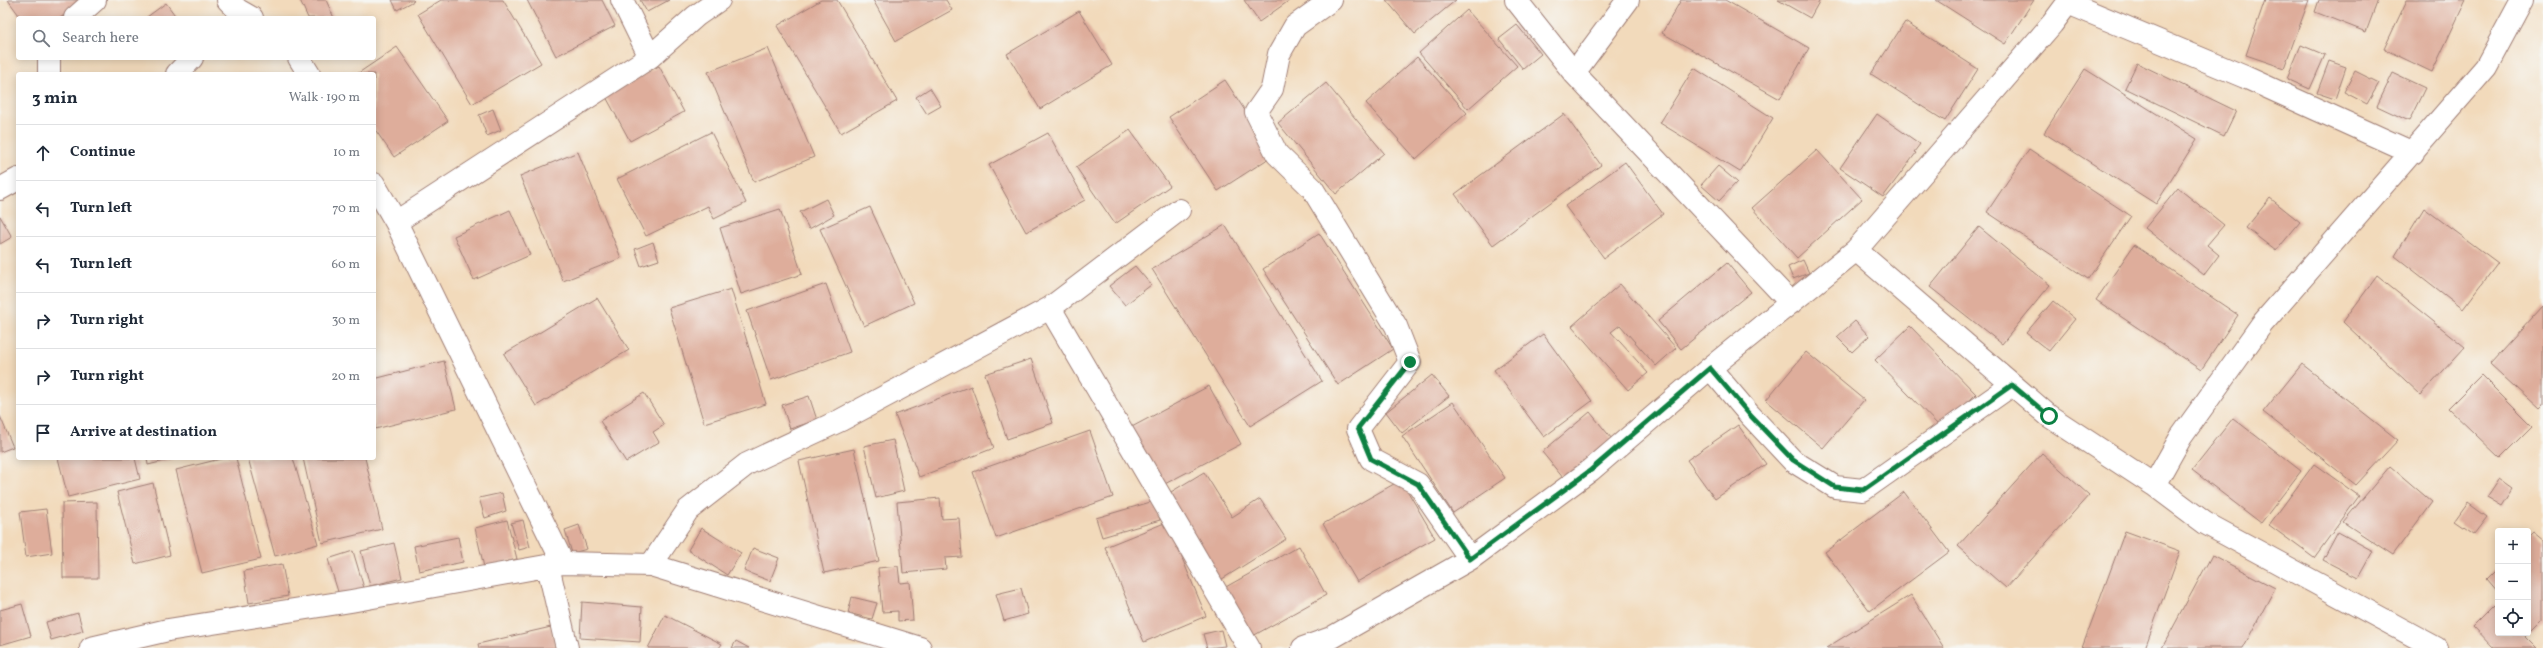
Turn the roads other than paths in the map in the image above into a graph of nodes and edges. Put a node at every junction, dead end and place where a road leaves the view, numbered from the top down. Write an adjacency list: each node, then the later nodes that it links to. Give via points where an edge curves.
1 (95, 0): 9 (street)
2 (622, 0): 10 (street)
3 (719, 0): 10 (street, via 696,16)
4 (1330, 0): 30 (street, via 1295,26 1279,54 1272,89 1256,112 1277,154 1312,188 1396,326 1410,362 1358,428 1371,459 1418,484)
5 (1516, 0): 17 (street)
6 (1628, 0): 17 (street)
7 (2522, 0): 18 (street, via 2486,67)
8 (2069, 2): 18 (street); 24 (street)
9 (77, 16)
10 (650, 58): 23 (street)
11 (49, 60): 14 (street)
12 (190, 60): 15 (street)
13 (300, 60): 16 (street)
14 (49, 72)
15 (179, 72)
16 (308, 72)
17 (1574, 73): 25 (street)
18 (2413, 153): 29 (street, via 2262,324 2181,436)
19 (16, 180): 21 (street)
20 (376, 187): 23 (street)
21 (0, 189)
22 (1179, 210): 26 (street)
23 (396, 222): 31 (street)
24 (1856, 250): 25 (street); 28 (street)
25 (1791, 303): 27 (street)
26 (1050, 308): 32 (street, via 841,420 748,464 688,510); 36 (street)
27 (1710, 368): 28 (street, via 1793,460 1835,487 1863,490); 30 (street, via 1591,470)
28 (2012, 385): 29 (street, via 2049,416)
29 (2154, 485): 38 (street, via 2205,523)
30 (1470, 559): 37 (street, via 1331,638)
31 (555, 564): 32 (street); 33 (street, via 351,601 168,630); 34 (street)
32 (651, 565): 35 (street)
33 (91, 648)
34 (567, 648)
35 (920, 648)
36 (1249, 648)
37 (1303, 648)
38 (2436, 648)

